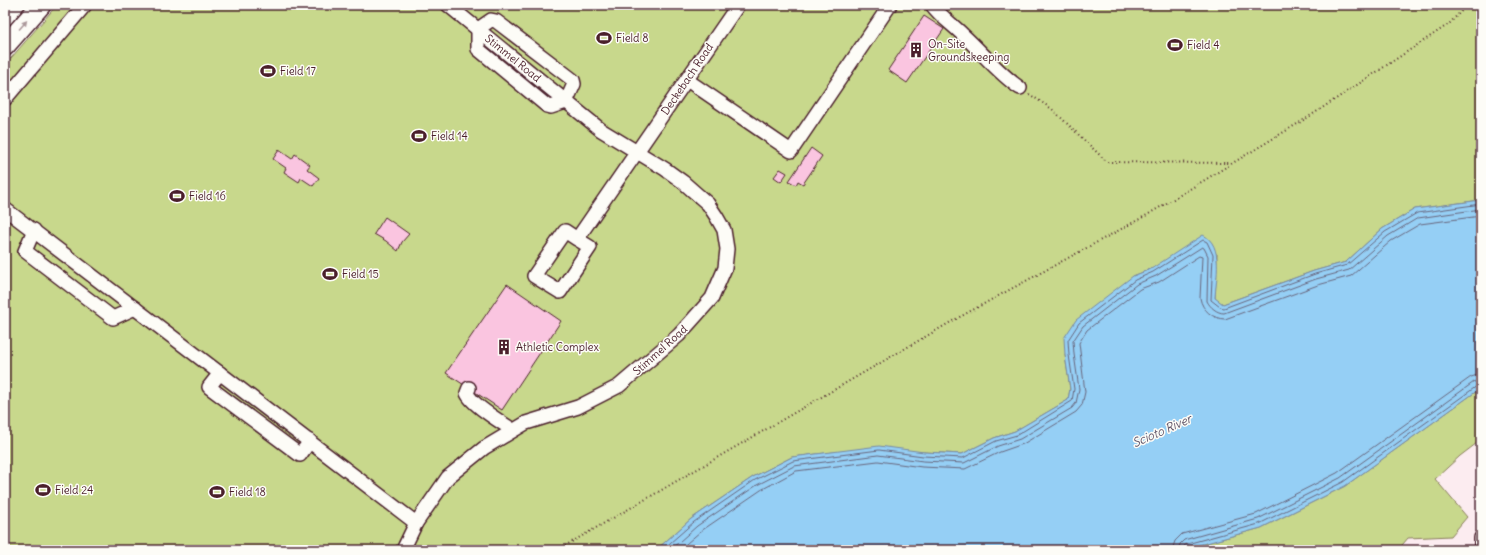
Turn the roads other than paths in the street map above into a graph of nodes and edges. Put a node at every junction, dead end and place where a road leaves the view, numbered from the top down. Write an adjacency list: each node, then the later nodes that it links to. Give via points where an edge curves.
1 (41, 5): 8 (highway, one-way to 1)
2 (85, 5): 11 (street)
3 (738, 5): 9 (street, Deckebach Road)
4 (890, 5): 9 (street, via 791,150)
5 (932, 5): 10 (street, via 1005,79)
6 (456, 7): 7 (street, Stimmel Road)
7 (478, 29): 12 (street, Stimmel Road); 12 (street, via 491,20 496,21 572,80 574,84)
8 (5, 46)
9 (687, 80): 13 (street, Deckebach Road)
10 (1020, 88)
11 (5, 99)
12 (566, 102): 13 (street, Stimmel Road, via 601,130)
13 (637, 152): 16 (street, Deckebach Road); 20 (street, Stimmel Road, via 683,182 708,204 716,216 724,230 727,249 725,268 719,283 712,298 679,335 619,386 578,407 526,423)
14 (5, 208): 15 (street)
15 (34, 230): 17 (street); 17 (street, via 25,251 112,318)
16 (577, 239): 16 (street, via 565,231 534,276 560,292 590,247)
17 (135, 308): 18 (street)
18 (220, 373): 21 (street); 21 (street, via 209,387 300,455)
19 (469, 388): 20 (street, via 466,393 468,396)
20 (513, 430): 22 (street, Stimmel Road, via 484,448 448,478)
21 (310, 442): 22 (street)
22 (416, 523): 25 (street, Stimmel Road)
23 (1481, 538): 24 (street)
24 (1481, 546)
25 (403, 550)

